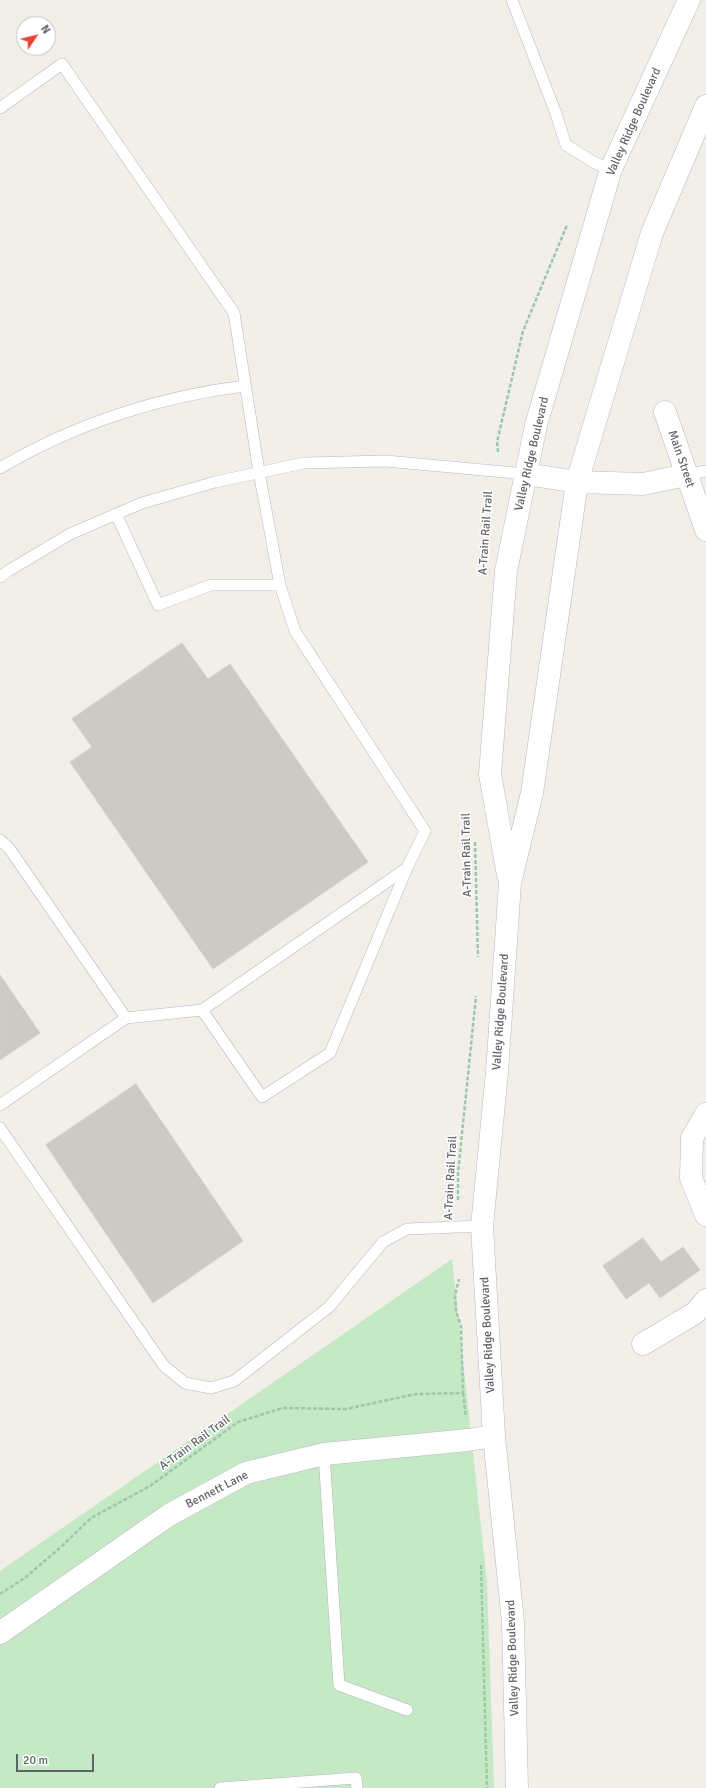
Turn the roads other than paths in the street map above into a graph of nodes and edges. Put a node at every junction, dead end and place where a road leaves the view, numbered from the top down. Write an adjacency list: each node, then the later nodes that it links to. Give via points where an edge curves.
1 (512, 0): 5 (lane, via 566,145 594,163)
2 (689, 0): 5 (street, Valley Ridge Boulevard)
3 (706, 106): 12 (street, Valley Ridge Boulevard, via 652,233)
4 (0, 108): 6 (lane, via 62,64 234,313)
5 (612, 169): 11 (street, Valley Ridge Boulevard, via 536,425)
6 (245, 386): 8 (lane, via 210,390 137,409 67,434); 9 (lane)
7 (665, 412): 10 (street, Main Street)
8 (0, 468)
9 (259, 472): 11 (lane, via 304,463 386,461); 13 (lane, via 156,499); 16 (lane)
10 (696, 473): 12 (street, via 643,484); 14 (street, Main Street)
11 (526, 474): 12 (street); 19 (street, Valley Ridge Boulevard, via 506,571 490,774)
12 (578, 482): 19 (street, Valley Ridge Boulevard, via 532,793)
13 (116, 514): 15 (lane, via 70,534); 16 (lane, via 158,605 211,585)
14 (706, 530)
15 (0, 577)
16 (280, 585): 18 (lane, via 296,631 425,830)
17 (0, 840): 21 (lane, via 9,848)
18 (407, 868): 20 (lane); 20 (lane, via 330,1053 262,1097)
19 (510, 883): 26 (street, Valley Ridge Boulevard, via 497,1072)
20 (202, 1010): 21 (lane)
21 (126, 1018): 22 (lane)
22 (0, 1105)
23 (706, 1114): 25 (street, via 692,1138 691,1178)
24 (0, 1128): 26 (lane, via 164,1366 185,1383 211,1388 234,1381 329,1307 383,1242 407,1229)
25 (706, 1215)
26 (482, 1226): 29 (street, Valley Ridge Boulevard)
27 (706, 1300): 28 (street, via 695,1313)
28 (643, 1344)
29 (494, 1436): 30 (street, Bennett Lane); 35 (street, Valley Ridge Boulevard, via 513,1622)
30 (324, 1454): 31 (street, Bennett Lane, via 246,1473 175,1511); 32 (lane, via 339,1685)
31 (0, 1633)
32 (407, 1710)
33 (220, 1788): 34 (lane, via 356,1778)
34 (357, 1788)
35 (517, 1788)

